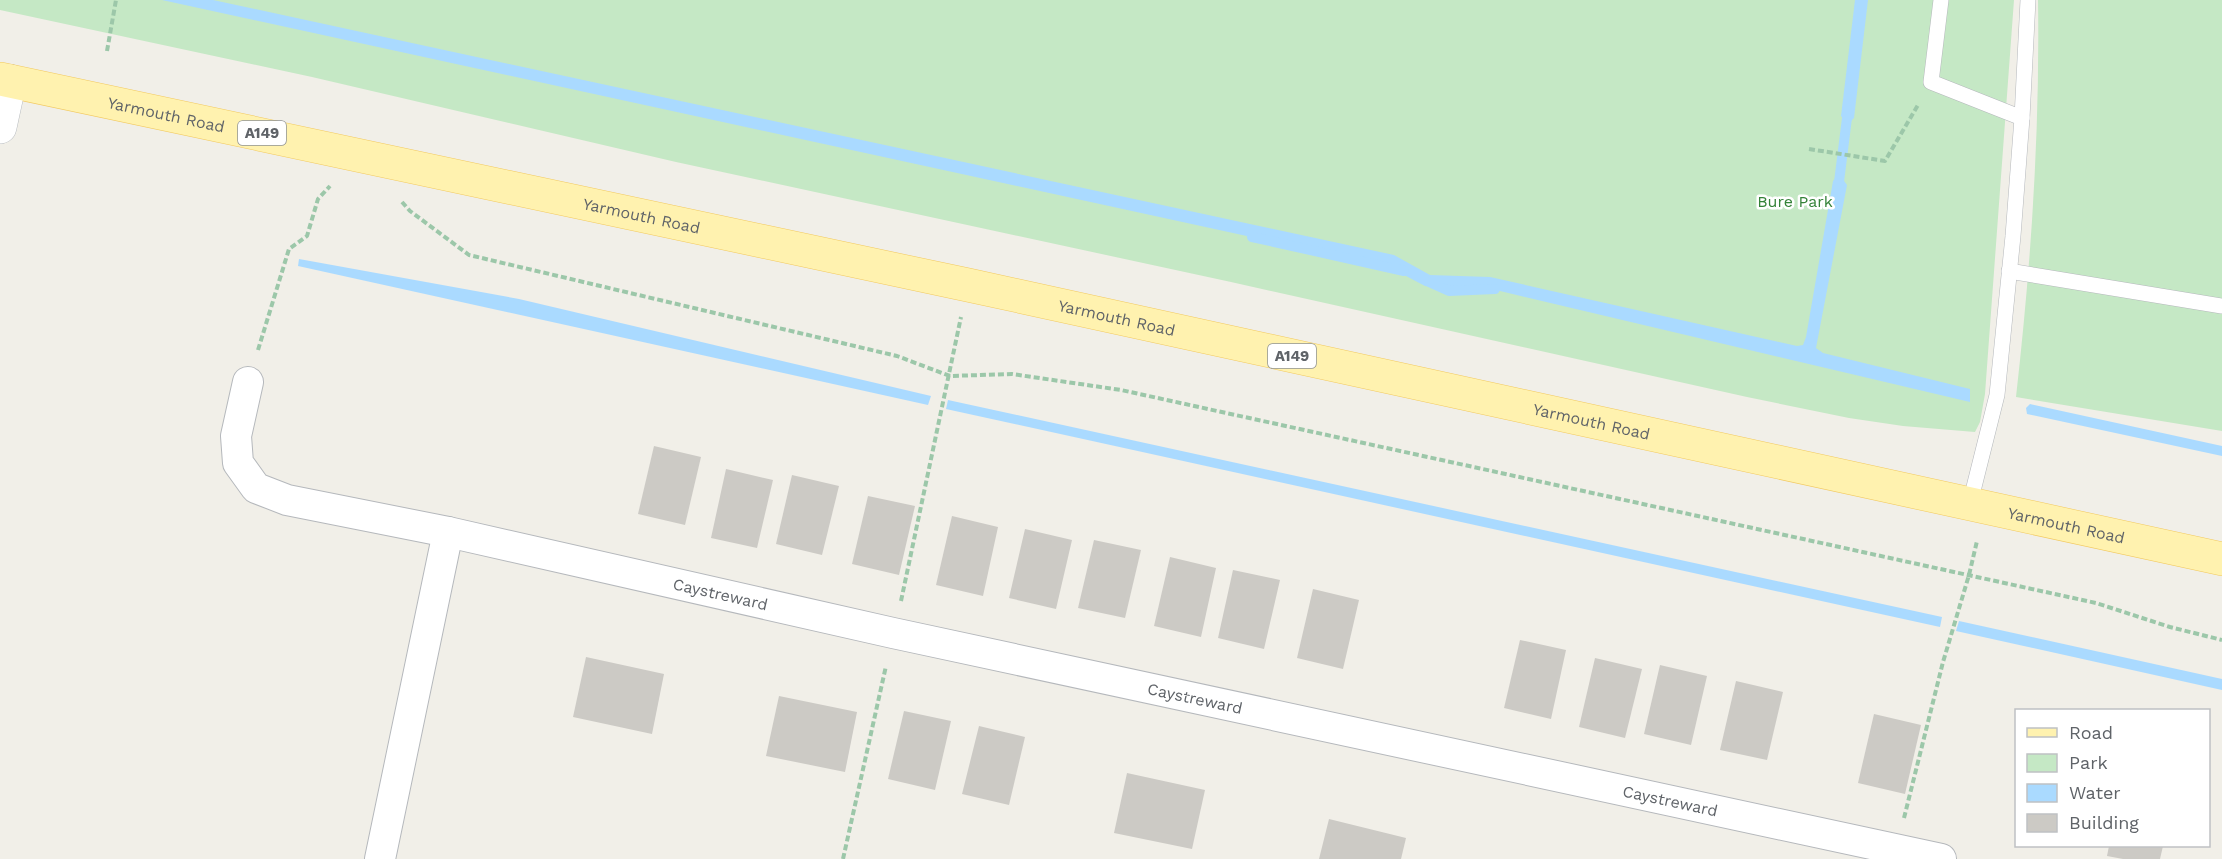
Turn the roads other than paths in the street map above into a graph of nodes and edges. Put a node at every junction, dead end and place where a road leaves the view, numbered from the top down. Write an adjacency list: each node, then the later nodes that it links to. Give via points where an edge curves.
1 (1941, 0): 4 (lane, via 1931,82)
2 (2028, 0): 4 (lane)
3 (5, 80): 5 (street); 9 (main road, Yarmouth Road / A149, via 362,154)
4 (2022, 118): 6 (lane)
5 (0, 127)
6 (2009, 271): 7 (lane); 9 (lane, via 1997,395)
7 (2222, 306)
8 (248, 382): 10 (street, Caystreward, via 236,445 238,463 256,488 286,500)
9 (1977, 506): 11 (main road, Yarmouth Road / A149)
10 (448, 532): 12 (street, Caystreward, via 893,633); 13 (street)
11 (2222, 559)
12 (1918, 855)
13 (380, 859)

